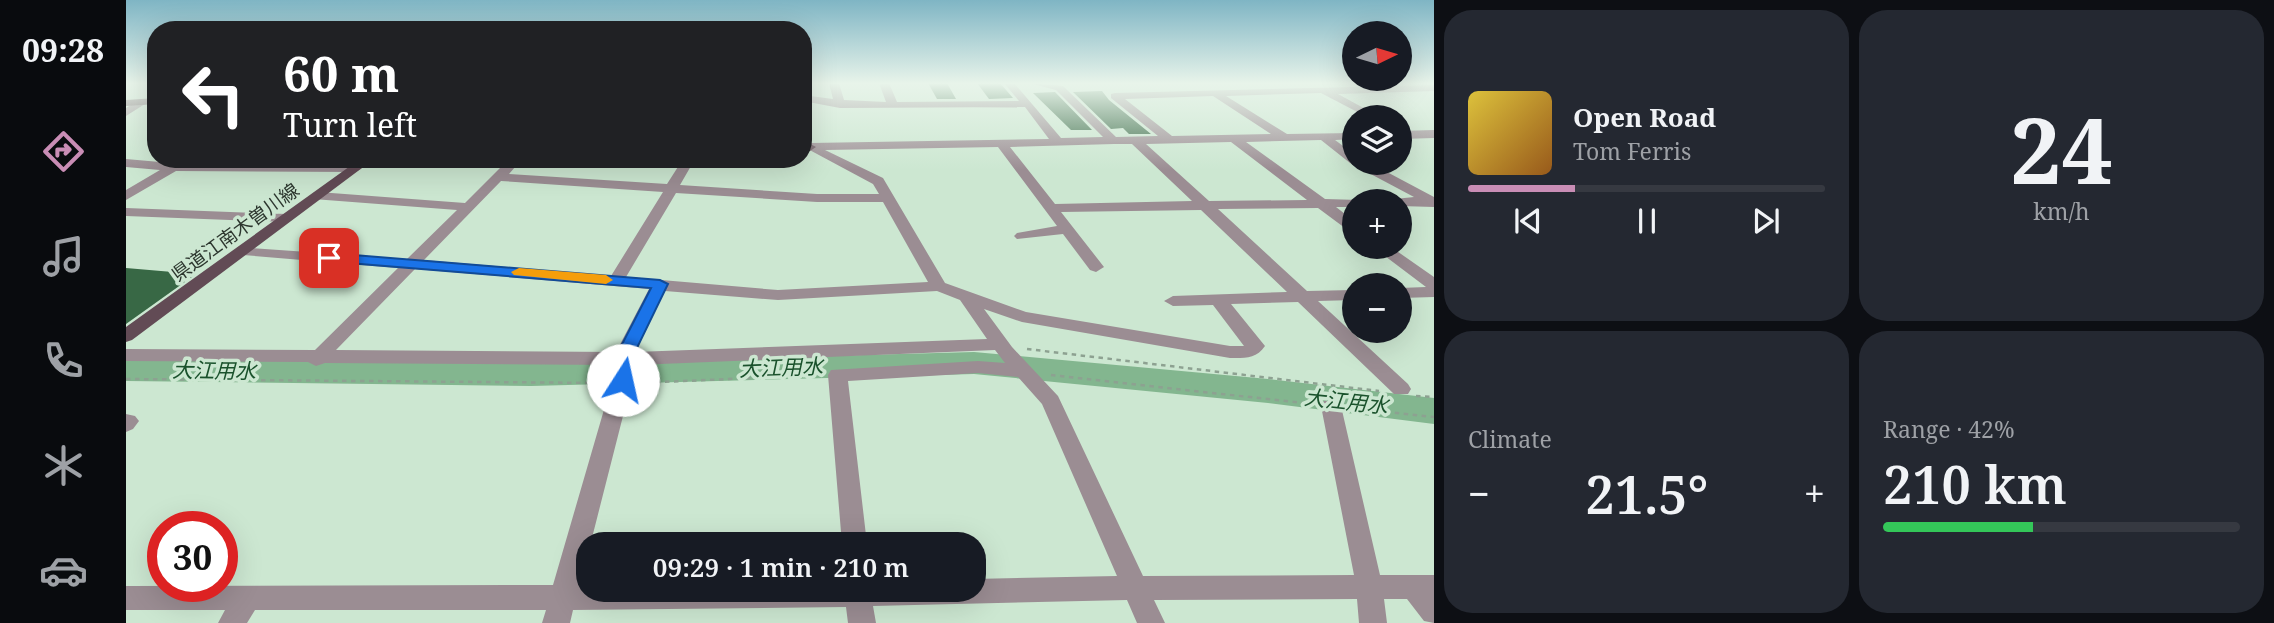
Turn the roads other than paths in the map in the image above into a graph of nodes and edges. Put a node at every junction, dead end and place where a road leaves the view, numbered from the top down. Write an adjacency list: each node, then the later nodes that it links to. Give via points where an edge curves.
1 (1034, 112): 14 (street)
2 (1083, 112): 12 (street)
3 (1135, 112): 11 (street)
4 (1244, 112): 9 (street)
5 (1412, 133): 6 (street)
6 (1434, 134)
7 (1342, 136): 8 (street)
8 (1324, 137): 9 (street); 18 (street)
9 (1285, 138): 10 (street)
10 (1235, 139): 11 (street); 34 (street)
11 (1170, 140): 13 (street)
12 (1113, 141): 13 (street); 14 (street)
13 (1136, 141): 35 (street)
14 (1058, 142): 15 (street)
15 (1001, 143): 16 (street); 37 (street)
16 (812, 146)
17 (812, 149): 30 (street, via 878,181)
18 (1342, 151)
19 (126, 163): 20 (street)
20 (147, 165)
21 (170, 168): 28 (street)
22 (355, 168): 29 (main road, 県道江南木曽川線)
23 (507, 168): 26 (street)
24 (683, 168): 27 (street)
25 (1383, 175): 32 (street)
26 (498, 177): 27 (street); 36 (street)
27 (671, 188): 30 (street); 47 (street)
28 (126, 196)
29 (318, 196): 36 (street); 39 (main road, 県道江南木曽川線)
30 (888, 198): 50 (street)
31 (1412, 202): 32 (street)
32 (1433, 202)
33 (1342, 203): 34 (street)
34 (1322, 204): 35 (street); 40 (street)
35 (1208, 206): 37 (street); 55 (street)
36 (467, 207): 45 (street)
37 (1053, 208): 41 (street)
38 (126, 212): 39 (street)
39 (286, 218): 43 (main road, 県道江南木曽川線)
40 (1342, 219)
41 (1068, 229): 42 (street); 46 (street)
42 (1022, 236)
43 (243, 250): 45 (street); 58 (main road, 県道江南木曽川線)
44 (1398, 259): 49 (street)
45 (411, 264): 47 (street); 61 (street)
46 (1096, 267)
47 (616, 281): 48 (street)
48 (660, 284): 50 (street, via 778,295); 62 (street)
49 (1434, 285)
50 (939, 286): 54 (street)
51 (1434, 292): 52 (street)
52 (1412, 293)
53 (1342, 295): 55 (street)
54 (967, 297): 56 (street, via 1022,317 1250,352 1256,346); 60 (street)
55 (1305, 297): 56 (street); 63 (street)
56 (1217, 300): 57 (street)
57 (1174, 301)
58 (126, 335)
59 (126, 355): 61 (street)
60 (1012, 359): 62 (street, via 932,345 741,357); 65 (street, via 978,367 838,375); 68 (street, via 1051,401)
61 (316, 360): 62 (street)
62 (624, 372): 70 (street)
63 (1401, 389)
64 (1331, 406): 66 (street)
65 (853, 532)
66 (1368, 587): 67 (street); 68 (street); 80 (street)
67 (1424, 587): 75 (street)
68 (1137, 588): 69 (street); 79 (street)
69 (986, 590)
70 (563, 595): 71 (street); 72 (street); 77 (street)
71 (576, 595)
72 (249, 596): 73 (street); 76 (street)
73 (126, 598)
74 (859, 602): 78 (street)
75 (1434, 612)
76 (232, 623)
77 (556, 623)
78 (862, 623)
79 (1151, 623)
80 (1373, 623)

